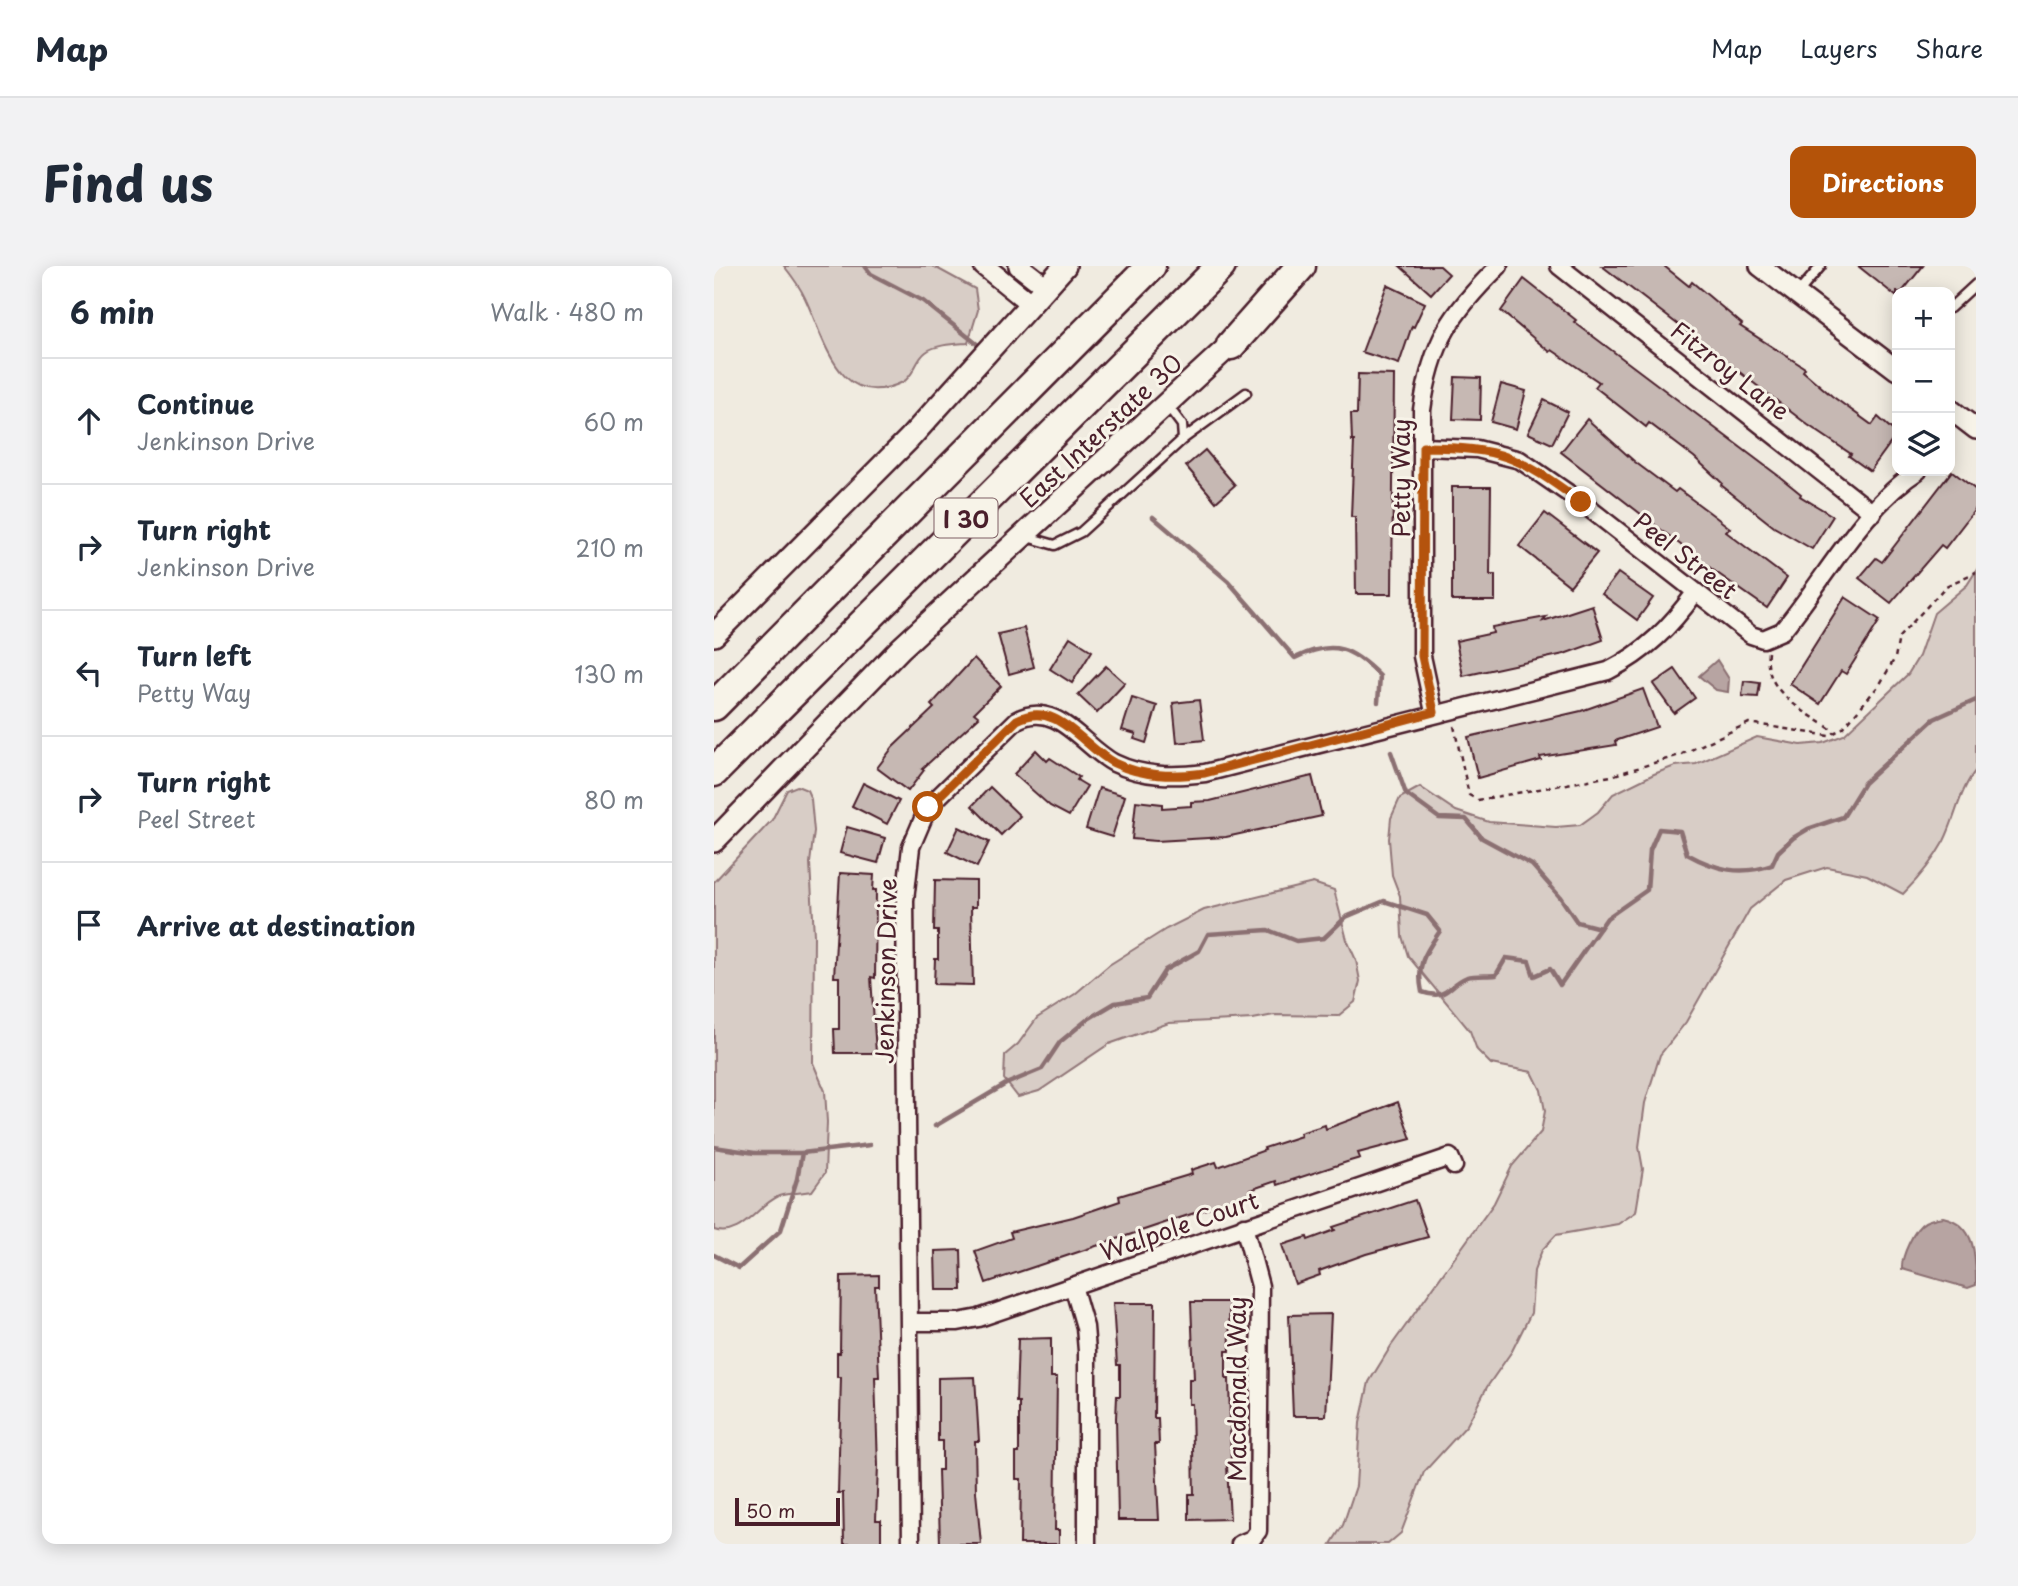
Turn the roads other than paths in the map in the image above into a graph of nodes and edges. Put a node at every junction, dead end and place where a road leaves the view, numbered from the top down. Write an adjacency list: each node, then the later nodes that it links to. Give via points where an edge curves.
1 (984, 266): 16 (street)
2 (1020, 266): 13 (street)
3 (1065, 266): 13 (main road)
4 (1151, 266): 30 (highway, I 30)
5 (1221, 266): 32 (highway, I 30)
6 (1301, 266): 17 (highway)
7 (1313, 266): 17 (main road, East Interstate 30)
8 (1499, 266): 24 (street, Petty Way, via 1453,319 1434,351 1424,399)
9 (1559, 266): 26 (street, Fitzroy Lane)
10 (1821, 266): 14 (lane)
11 (1765, 267): 14 (street)
12 (1976, 284): 15 (lane)
13 (1046, 287): 16 (main road)
14 (1797, 293): 18 (street)
15 (1955, 303)
16 (1031, 304): 29 (main road, via 909,439)
17 (1231, 345): 20 (main road, East Interstate 30)
18 (1892, 366)
19 (1246, 393): 23 (lane)
20 (1167, 404): 23 (lane, via 1182,425); 27 (main road, East Interstate 30)
21 (1955, 416): 22 (street)
22 (1976, 429)
23 (1183, 439): 27 (lane, via 1080,533 1055,545)
24 (1423, 447): 28 (street, Peel Street, via 1477,449 1520,460); 31 (street, Petty Way, via 1422,656)
25 (1904, 476): 26 (street)
26 (1873, 513): 28 (street, Peel Street, via 1790,621 1770,638 1751,635)
27 (1024, 536): 33 (main road, East Interstate 30, via 901,648)
28 (1695, 593): 31 (street, Jenkinson Drive, via 1648,648 1608,670)
29 (714, 635)
30 (714, 706)
31 (1442, 711): 37 (street, Jenkinson Drive, via 1179,776 1154,775 1115,763 1059,720 1038,713 1027,715 928,807 911,847 905,900)
32 (714, 772)
33 (714, 841)
34 (1454, 1167): 35 (street, Walpole Court, via 1450,1157)
35 (1244, 1226): 36 (street, Walpole Court); 40 (street, Macdonald Way, via 1260,1286 1258,1531)
36 (1073, 1286): 37 (street, Walpole Court, via 979,1318); 39 (street, via 1087,1351)
37 (910, 1322): 38 (street, Jenkinson Drive)
38 (911, 1544)
39 (1087, 1544)
40 (1240, 1544)

